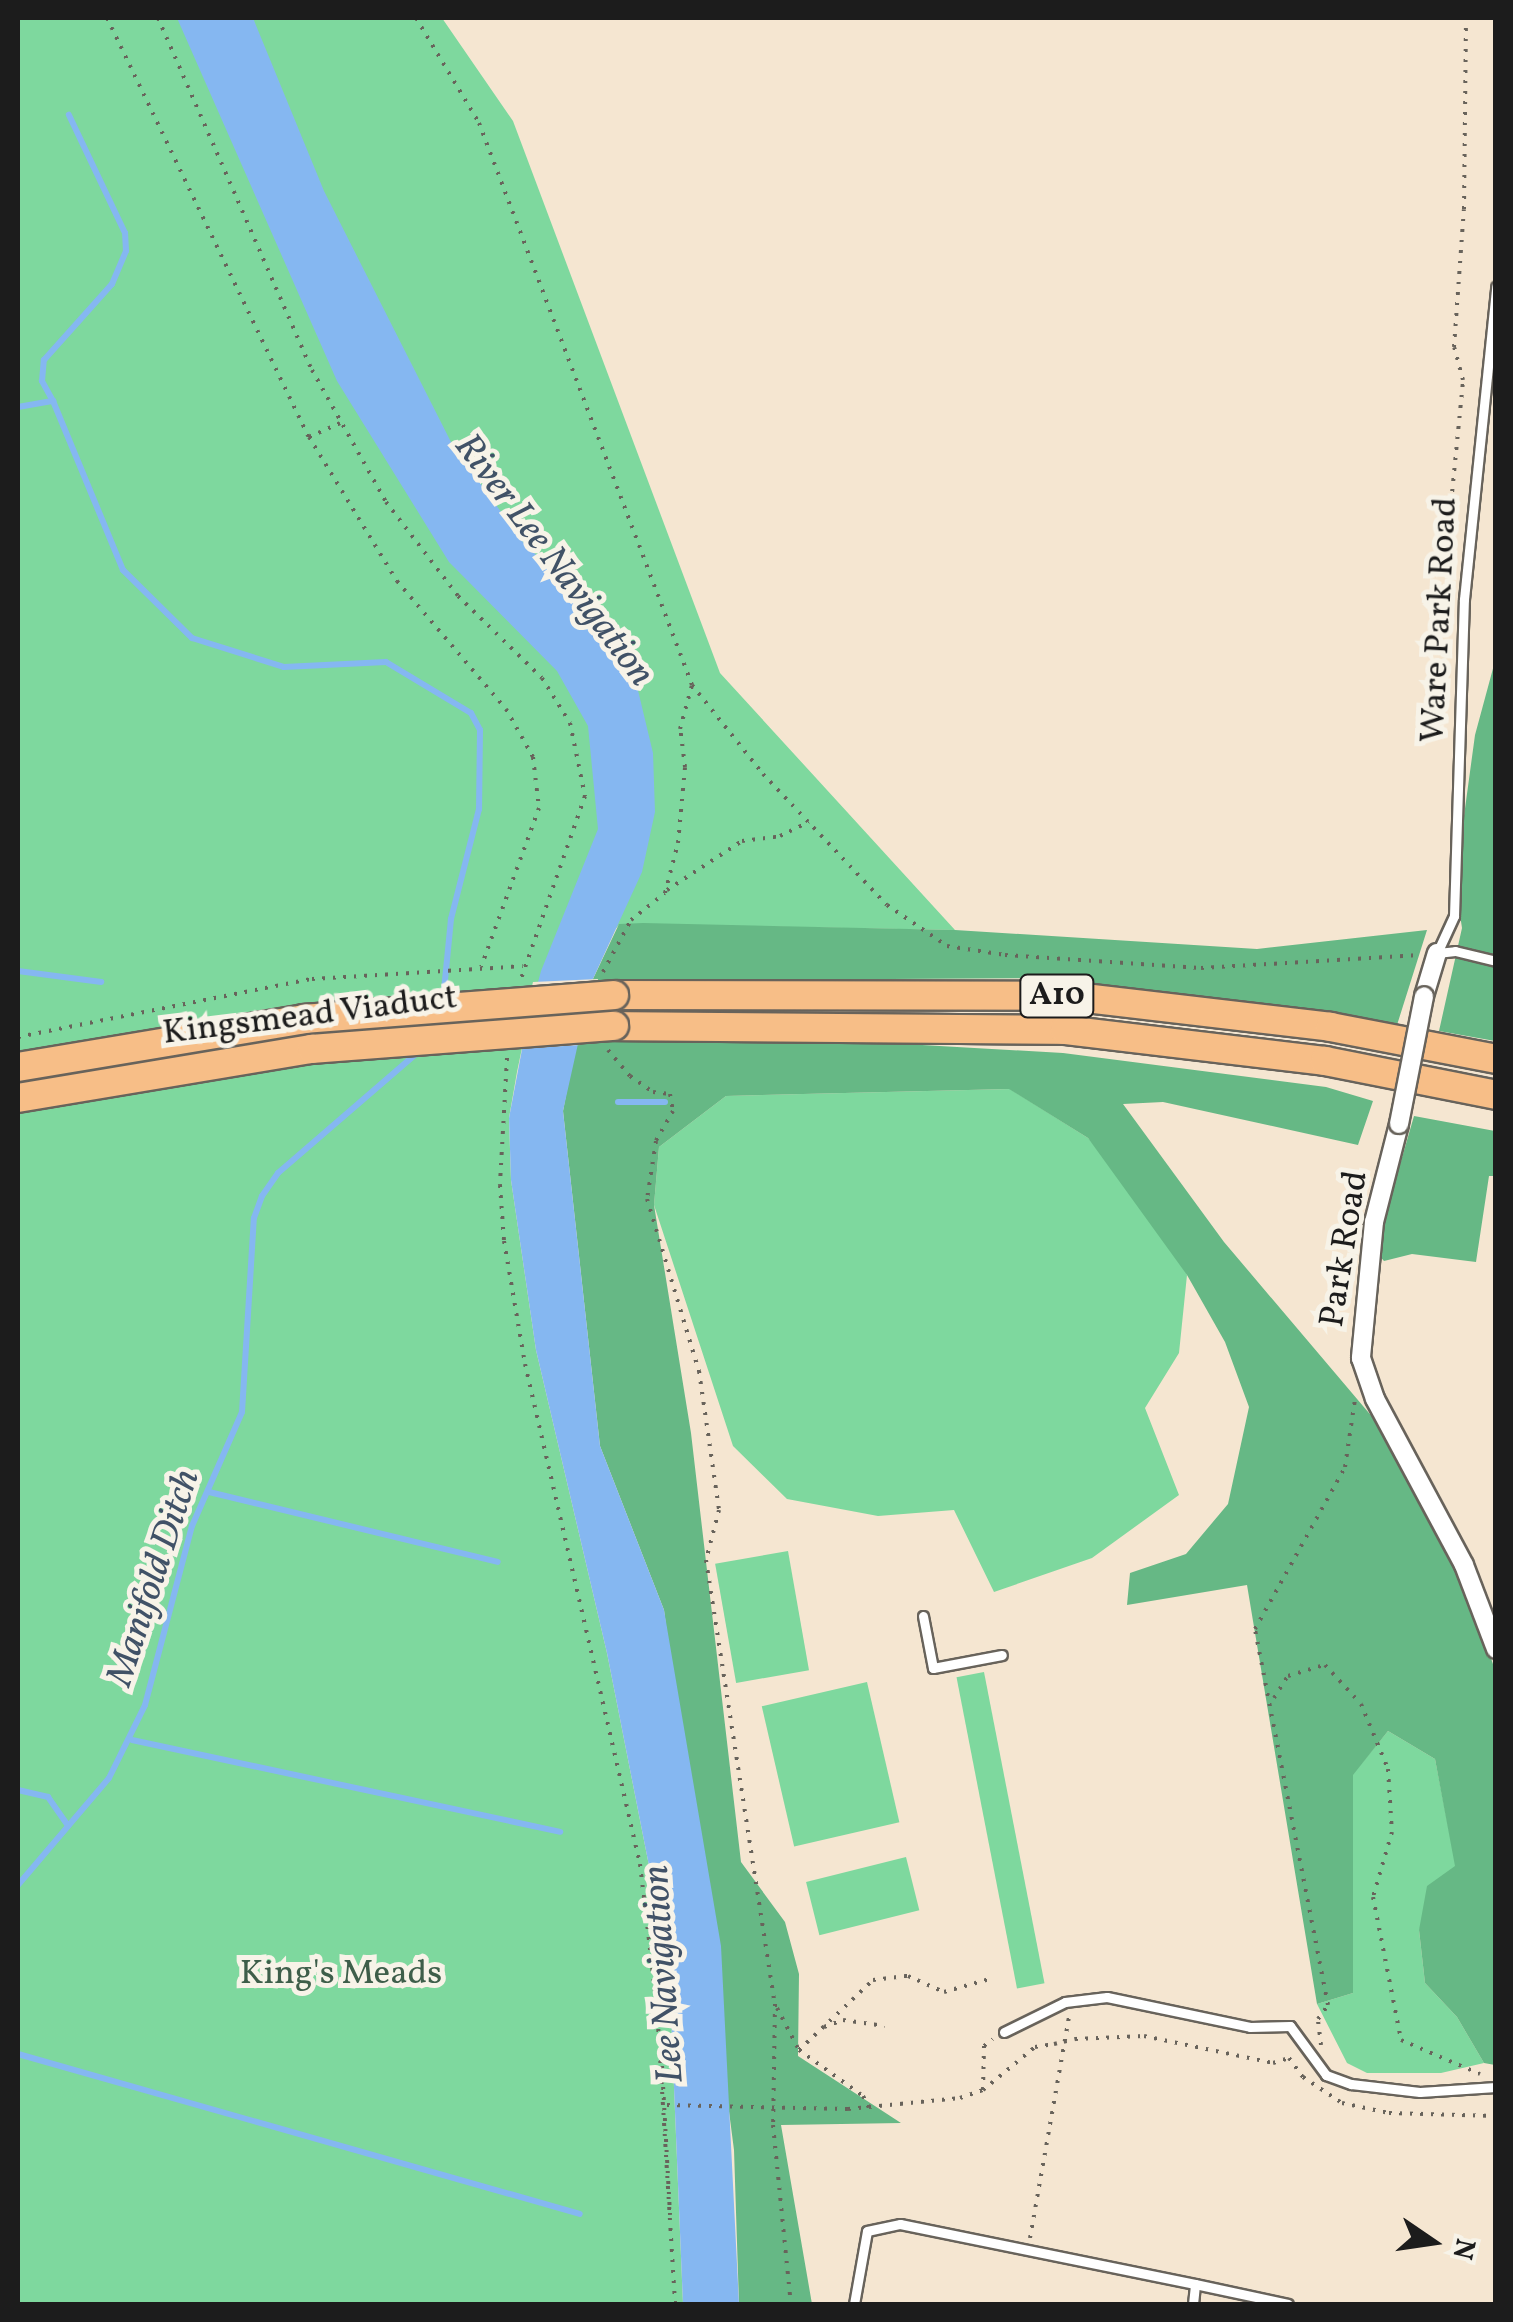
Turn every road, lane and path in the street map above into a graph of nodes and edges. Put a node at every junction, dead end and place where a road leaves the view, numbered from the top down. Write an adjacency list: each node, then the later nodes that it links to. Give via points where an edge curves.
1 (108, 18): 7 (path)
2 (158, 18): 6 (path)
3 (416, 18): 9 (path, via 480,123)
4 (1466, 18): 8 (path, via 1454,347 1463,380 1444,576 1446,594)
5 (1496, 288): 8 (lane, Ware Park Road)
6 (340, 422): 7 (path, via 333,432); 14 (path, via 386,502 458,596 542,678 570,723 585,796 574,842)
7 (309, 437): 15 (path, via 397,580 506,709 533,757 540,808)
8 (1464, 598): 12 (lane, Ware Park Road, via 1454,916)
9 (692, 685): 10 (path); 11 (path, via 680,730 678,844)
10 (809, 822): 11 (path, via 780,836 742,841); 12 (path, via 887,904 947,946 1201,968)
11 (665, 892): 17 (path, via 620,934)
12 (1438, 954): 13 (lane, via 1455,950); 27 (street, Park Road, bridge, via 1374,1222 1361,1358 1375,1399 1464,1565)
13 (1496, 961)
14 (522, 966): 15 (path); 16 (path)
15 (480, 967): 19 (path, via 312,979)
16 (520, 982)
17 (608, 985): 21 (highway, A10, via 1068,996 1330,1027); 22 (highway, Kingsmead Viaduct / A10, bridge, via 304,1020)
18 (610, 1036): 23 (highway, A10, via 1065,1030 1324,1062); 24 (highway, Kingsmead Viaduct / A10, bridge, via 312,1049); 32 (path, via 630,1076 653,1092 670,1094 674,1110 656,1141 647,1199 699,1371 718,1510 706,1560)
19 (18, 1037)
20 (508, 1050): 40 (path, via 501,1134 504,1241 525,1364 640,1864)
21 (1496, 1059)
22 (18, 1067)
23 (1496, 1095)
24 (18, 1098)
25 (1356, 1394): 29 (path, via 1346,1467 1256,1629)
26 (923, 1616): 28 (lane, via 933,1668)
27 (1496, 1649)
28 (1002, 1655)
29 (1273, 1701): 38 (path, via 1328,2005 1318,2019 1322,2044); 41 (path, via 1288,1676 1325,1665 1361,1704 1388,1769 1392,1832 1373,1897 1401,2040 1479,2072)
30 (993, 1978): 34 (path, via 944,1992 891,1975 848,1999)
31 (1072, 2001): 35 (lane); 36 (path); 38 (lane, via 1106,1997 1250,2027 1290,2026)
32 (775, 2004): 37 (path); 50 (path, via 773,2125)
33 (885, 2026): 34 (path, via 843,2020)
34 (820, 2029): 37 (path)
35 (1004, 2032): 42 (path, via 984,2046)
36 (1064, 2042): 39 (path, bridge, via 1144,2036 1273,2063); 42 (path, bridge, via 1036,2047); 47 (path)
37 (798, 2050): 44 (path, via 863,2096)
38 (1310, 2050): 39 (path); 41 (lane, via 1326,2074 1350,2084 1420,2092)
39 (1289, 2058): 45 (path, via 1303,2077 1342,2103 1389,2113)
40 (662, 2066): 43 (path); 46 (path)
41 (1491, 2087)
42 (983, 2090): 44 (path)
43 (667, 2105): 44 (path, bridge); 46 (path)
44 (869, 2108)
45 (1496, 2116)
46 (669, 2219): 49 (path)
47 (1028, 2250): 48 (lane); 51 (lane, via 900,2224 878,2226 867,2231)
48 (1195, 2284): 52 (lane); 53 (lane)
49 (674, 2304)
50 (791, 2304)
51 (854, 2304)
52 (1192, 2304)
53 (1288, 2304)

